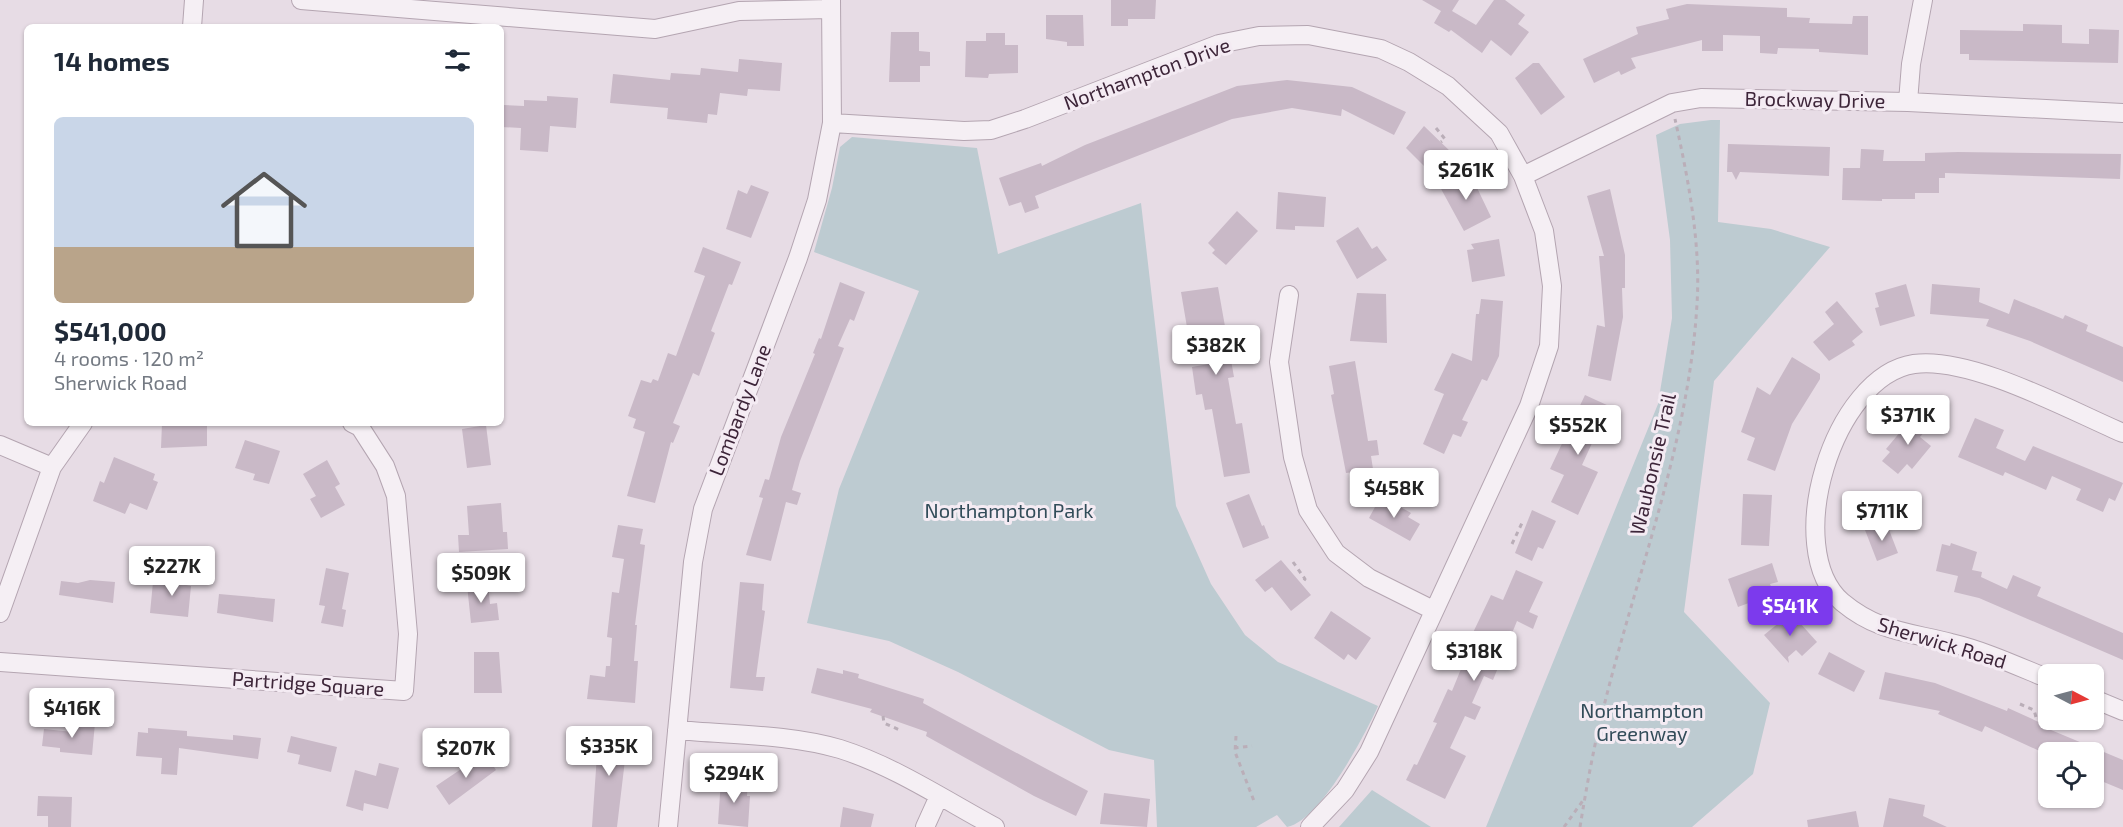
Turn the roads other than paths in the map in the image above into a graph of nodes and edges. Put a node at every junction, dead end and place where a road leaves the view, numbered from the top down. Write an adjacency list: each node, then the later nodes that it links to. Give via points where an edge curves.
1 (194, 0): 5 (street)
2 (301, 0): 4 (street, via 655,28 739,11)
3 (1923, 0): 6 (street, via 1912,53)
4 (830, 4): 8 (street, Lombardy Lane)
5 (192, 24)
6 (1908, 102): 7 (street, Brockway Drive); 9 (street, Brockway Drive, via 1736,98 1672,103)
7 (2123, 113)
8 (832, 123): 9 (street, Northampton Drive, via 991,130 1219,44 1259,36 1308,35 1381,49 1430,74 1499,133); 22 (street, Lombardy Lane, via 817,200 798,258 703,509 693,561)
9 (1523, 176): 16 (street, Northampton Drive, via 1546,242 1552,286 1549,346 1529,406)
10 (1289, 295): 16 (street, via 1279,362 1293,457 1308,510 1336,553 1369,578)
11 (81, 426): 15 (street)
12 (358, 426): 18 (street, Partridge Square, via 385,466 396,496 408,634 404,691)
13 (2123, 433): 19 (street, Sherwick Road, via 1976,372 1936,362 1911,364 1887,374 1866,391 1842,427 1823,472 1814,530 1816,556 1826,584 1842,602 1878,626 1952,643)
14 (0, 445): 15 (street)
15 (52, 467): 17 (street)
16 (1433, 610): 27 (street, Northampton Drive, via 1369,752 1345,790)
17 (0, 614)
18 (0, 662)
19 (2038, 674)
20 (2104, 703): 21 (street)
21 (2123, 711)
22 (677, 730): 23 (street, via 812,743 840,750 875,762); 24 (street, Lombardy Lane)
23 (939, 796): 25 (street); 26 (street)
24 (668, 827)
25 (925, 827)
26 (995, 827)
27 (1310, 827)

